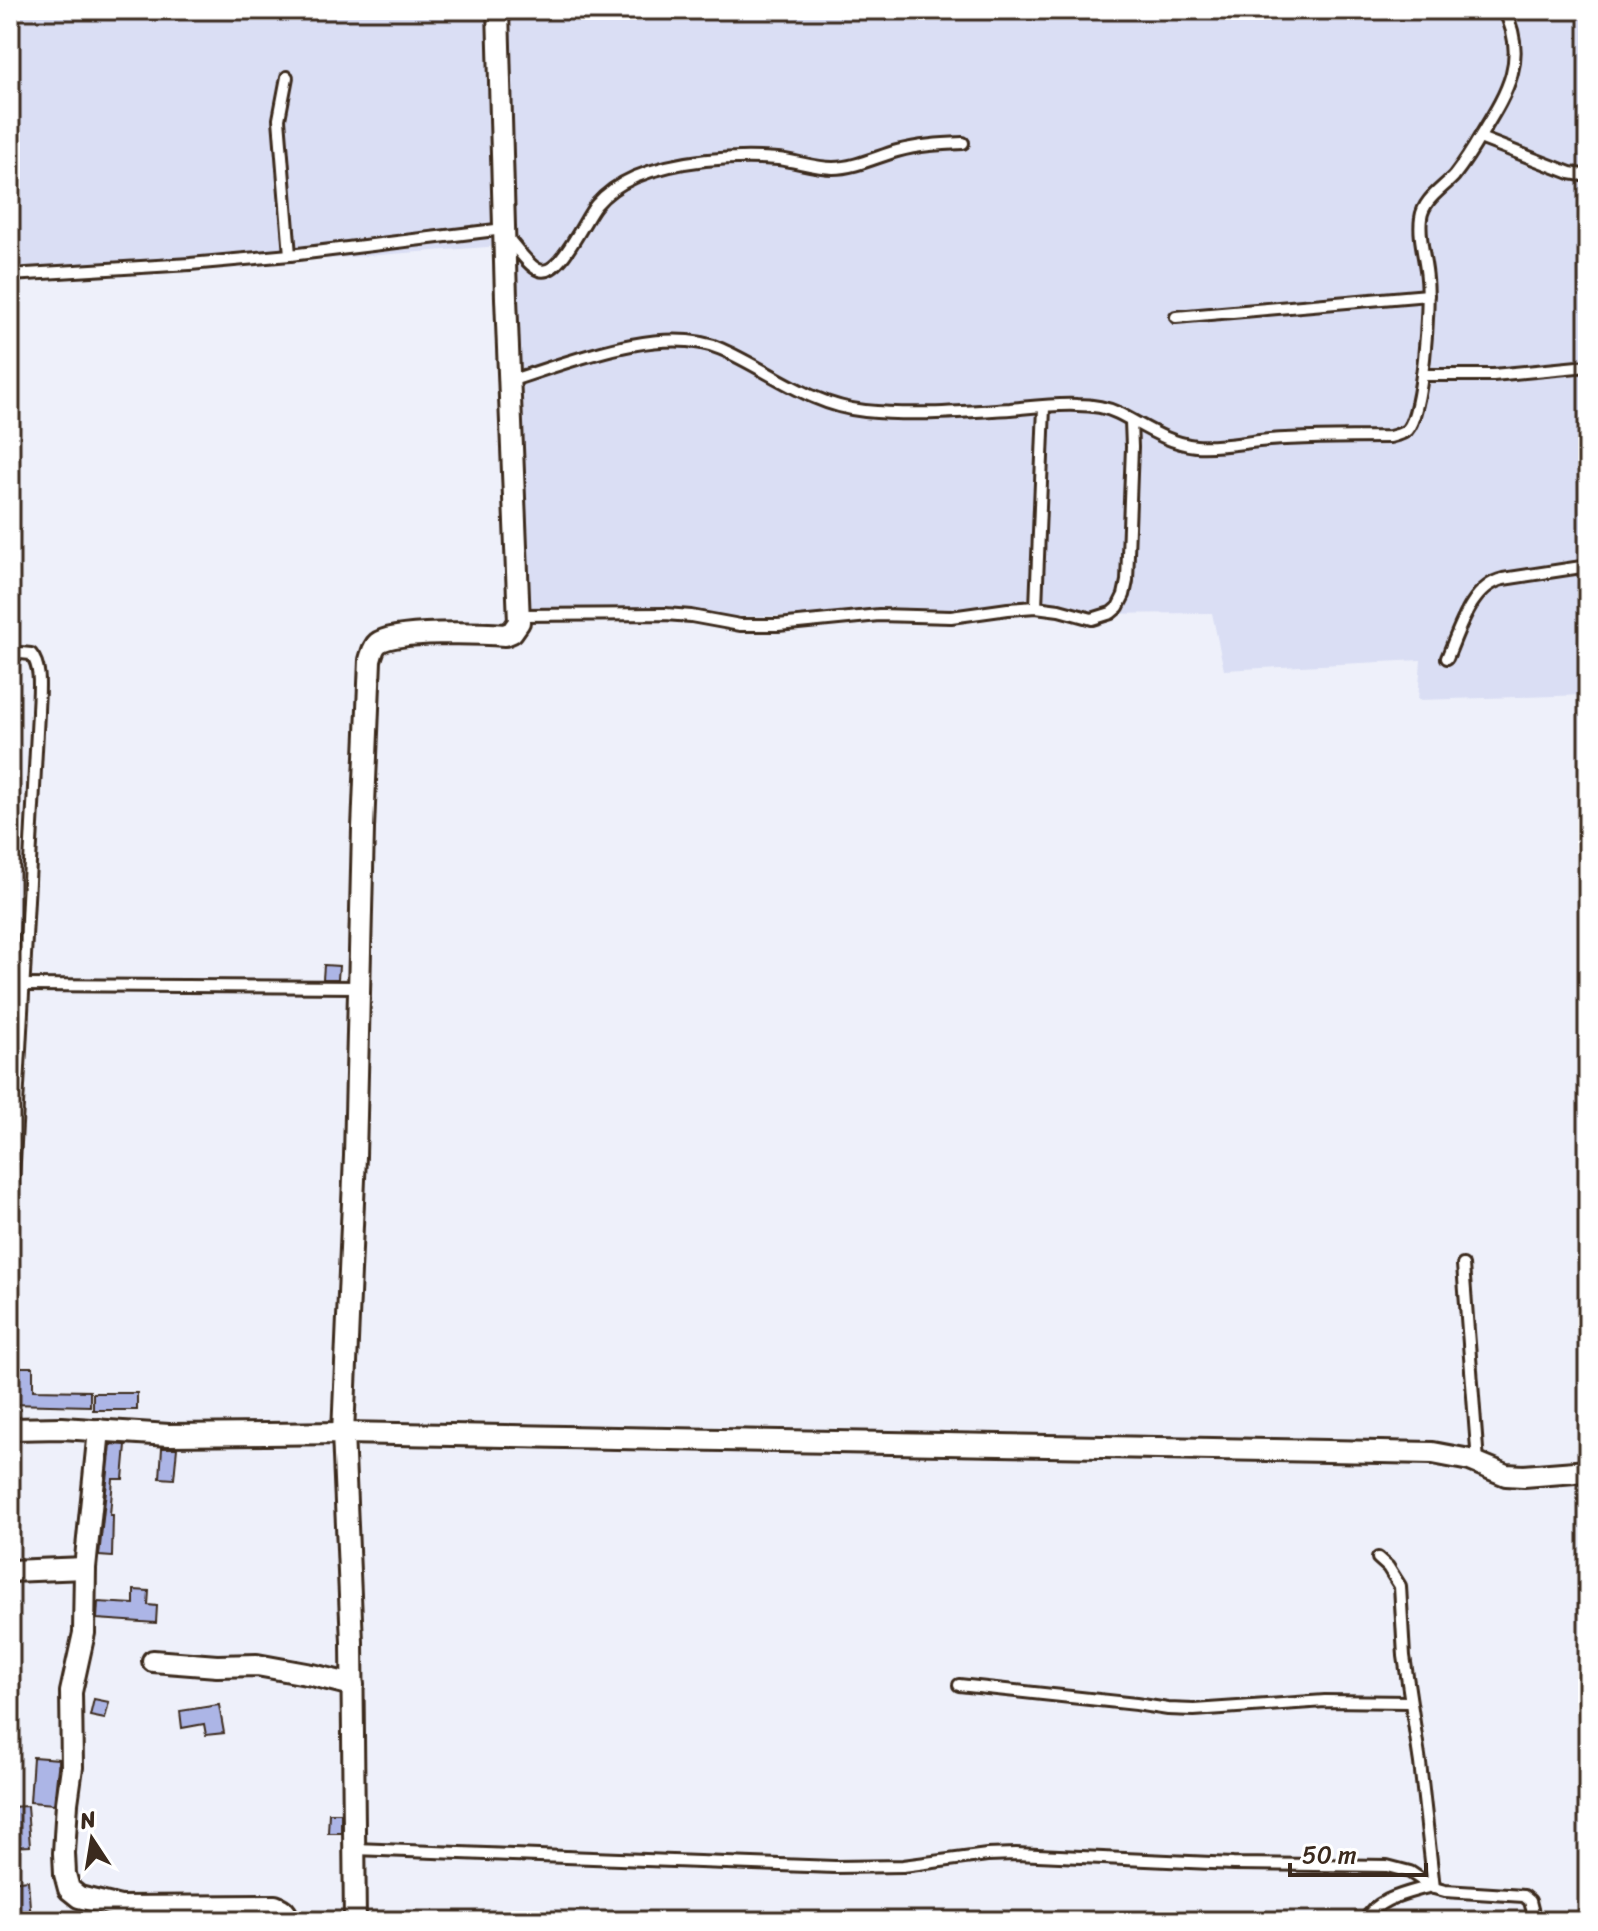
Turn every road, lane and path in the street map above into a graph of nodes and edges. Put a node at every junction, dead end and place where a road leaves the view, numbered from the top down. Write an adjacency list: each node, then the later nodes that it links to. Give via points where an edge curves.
1 (498, 10): 7 (street)
2 (1504, 10): 4 (lane, via 1514,37 1514,66)
3 (287, 77): 8 (lane, via 279,119)
4 (1480, 138): 6 (lane); 10 (lane, via 1424,206 1420,227)
5 (963, 143): 7 (lane, via 916,147 833,168 750,158 667,167 615,185 547,271 531,265)
6 (1588, 176)
7 (504, 231): 8 (lane); 14 (street)
8 (290, 255): 9 (lane)
9 (10, 275)
10 (1428, 295): 11 (lane); 13 (lane)
11 (1176, 317)
12 (1588, 366): 13 (lane)
13 (1422, 375): 16 (lane, via 1408,429 1390,437 1198,446)
14 (509, 381): 15 (lane, via 662,340 719,348 798,391 860,411); 19 (street)
15 (1044, 407): 16 (lane, via 1101,407); 18 (lane)
16 (1131, 421): 18 (lane, via 1127,581 1118,607 1092,619)
17 (1588, 566): 21 (lane, via 1495,580 1484,587)
18 (1036, 607): 19 (lane, via 951,617 879,615 778,625 665,614)
19 (519, 615): 23 (street, via 517,628 505,635 397,637 373,649)
20 (10, 652): 22 (lane, via 31,654 38,670)
21 (1447, 658)
22 (23, 985): 23 (lane); 24 (lane)
23 (359, 987): 28 (street)
24 (10, 1236)
25 (1463, 1265): 29 (lane)
26 (10, 1429): 27 (street)
27 (99, 1430): 28 (street, via 169,1435); 32 (street)
28 (343, 1433): 29 (street, via 1433,1453); 35 (street)
29 (1478, 1464): 30 (street, via 1506,1475)
30 (1588, 1471)
31 (1378, 1558): 37 (lane, via 1400,1586)
32 (85, 1568): 33 (street); 40 (street, via 84,1633 71,1692 72,1767 64,1853 69,1889 79,1897 120,1907 275,1906)
33 (10, 1571)
34 (153, 1661): 35 (street, via 257,1665)
35 (353, 1685): 38 (street)
36 (959, 1685): 37 (lane, via 1194,1710 1325,1701)
37 (1409, 1702): 39 (lane)
38 (355, 1849): 39 (lane, via 835,1867 1016,1854 1387,1866 1410,1872); 41 (street)
39 (1432, 1887): 42 (lane, via 1392,1898); 43 (lane, via 1524,1896)
40 (288, 1921)
41 (355, 1921)
42 (1365, 1921)
43 (1535, 1921)

